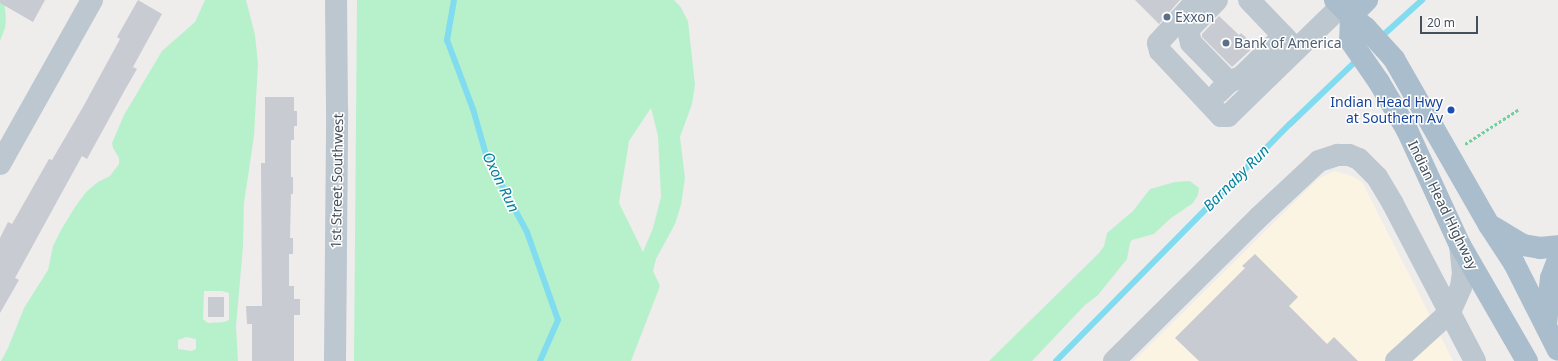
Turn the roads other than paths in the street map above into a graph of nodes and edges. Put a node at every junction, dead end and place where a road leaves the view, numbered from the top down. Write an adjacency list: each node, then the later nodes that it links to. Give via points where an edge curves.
1 (92, 0): 11 (street)
2 (336, 0): 19 (street, 1st Street Southwest)
3 (1198, 0): 10 (street, via 1158,43 1160,50)
4 (1217, 0): 9 (street, via 1188,30 1191,43)
5 (1249, 0): 8 (street)
6 (1367, 0): 7 (main road)
7 (1349, 18): 8 (street); 12 (main road, Indian Head Highway, via 1394,59); 13 (main road, Indian Head Highway, via 1379,82 1407,130)
8 (1290, 43): 9 (street, via 1241,77); 10 (street, via 1228,116 1221,116)
9 (1229, 82): 10 (street)
10 (1209, 103)
11 (0, 164)
12 (1489, 225): 14 (main road, via 1523,245 1540,248); 17 (main road, Indian Head Highway, via 1514,263)
13 (1460, 245): 16 (street, via 1463,273 1461,287); 23 (main road, Indian Head Highway)
14 (1558, 246)
15 (1558, 260): 17 (main road, via 1551,278)
16 (1450, 312): 20 (street, via 1376,177 1359,159 1349,155 1338,155 1319,161); 21 (street); 22 (street)
17 (1546, 326): 18 (main road, Indian Head Highway)
18 (1558, 350)
19 (335, 361)
20 (1114, 361)
21 (1396, 361)
22 (1475, 361)
23 (1527, 361)

